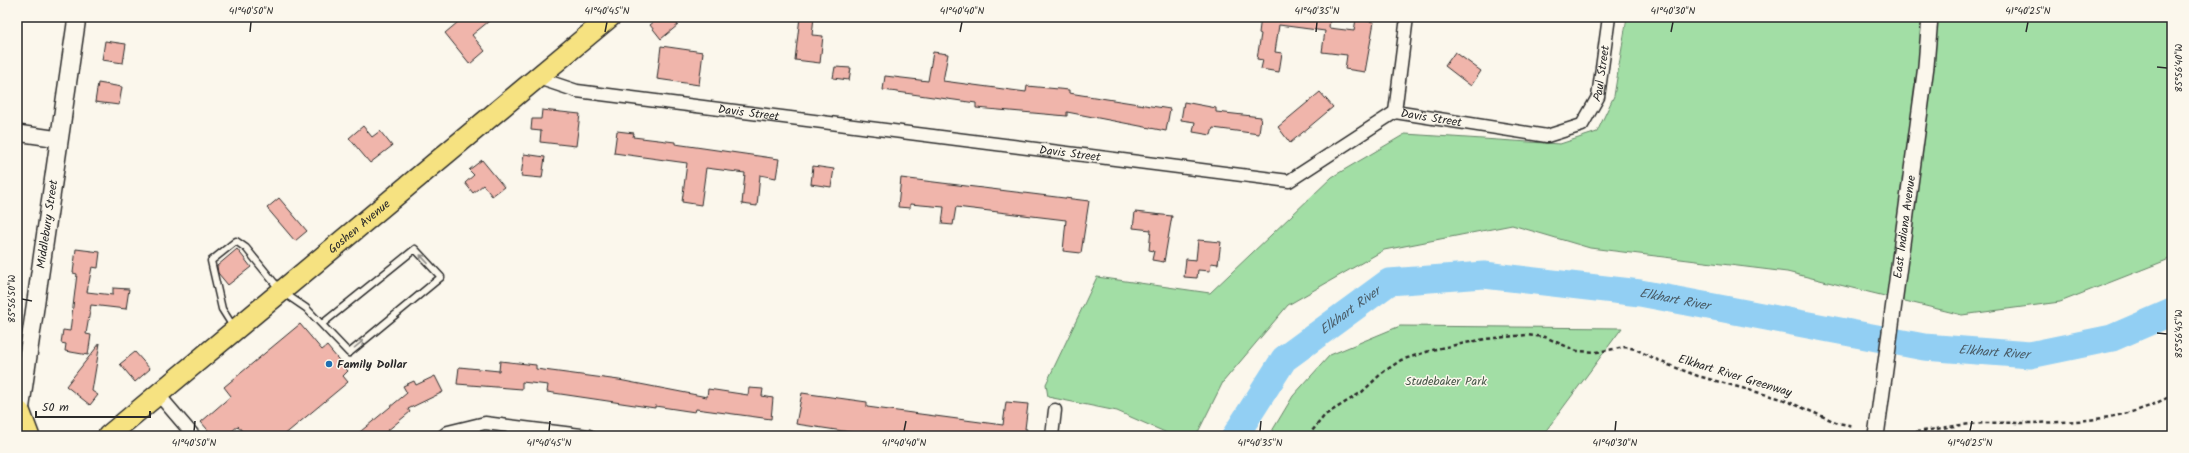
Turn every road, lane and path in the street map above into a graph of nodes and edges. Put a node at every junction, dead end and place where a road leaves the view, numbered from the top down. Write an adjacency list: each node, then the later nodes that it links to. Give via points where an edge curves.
1 (77, 17): 10 (main road, Middlebury Street)
2 (610, 17): 6 (main road, Goshen Avenue)
3 (1407, 17): 7 (street)
4 (1609, 17): 8 (street, Paul Street, via 1598,97)
5 (1930, 17): 20 (street, East Indiana Avenue, via 1926,66)
6 (538, 78): 7 (street, Davis Street, via 576,91 1289,181); 11 (main road, Goshen Avenue)
7 (1395, 112): 8 (street, Davis Street, via 1547,136)
8 (1582, 126)
9 (17, 133): 10 (street)
10 (59, 139): 14 (main road, Middlebury Street)
11 (281, 292): 12 (lane, via 306,308); 13 (main road, Goshen Avenue); 13 (lane, via 246,248 236,240 211,261 222,309)
12 (322, 324): 12 (lane, one-way to 12, via 349,353 441,277 415,249)
13 (234, 330): 15 (main road, Goshen Avenue)
14 (21, 378): 18 (main road, Middlebury Street)
15 (158, 394): 23 (main road, Goshen Avenue); 24 (street)
16 (2172, 395): 21 (path, via 2140,411 2102,418 1971,424 1921,433)
17 (1055, 410): 27 (street)
18 (18, 422): 22 (main road)
19 (1854, 426): 28 (path, Elkhart River Greenway, via 1838,423 1782,399 1698,376 1635,349 1625,347 1597,352 1577,351 1544,338 1526,335 1485,339 1401,360 1382,373 1362,392 1325,415)
20 (1877, 429)
21 (1902, 433)
22 (29, 436)
23 (108, 436)
24 (194, 436)
25 (443, 436): 26 (street, via 448,432 485,423)
26 (589, 436)
27 (1052, 436)
28 (1308, 436)

